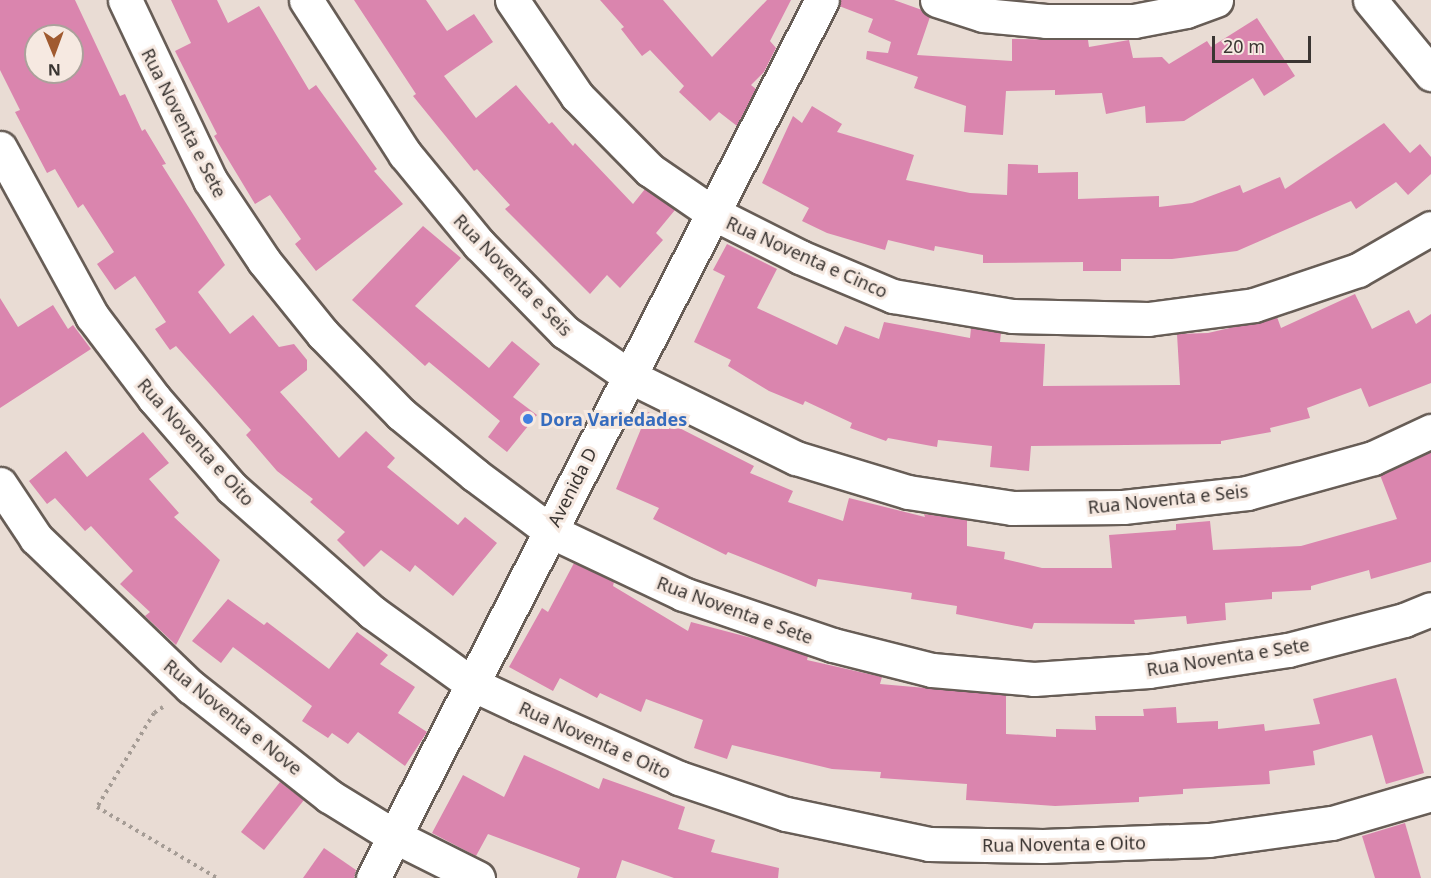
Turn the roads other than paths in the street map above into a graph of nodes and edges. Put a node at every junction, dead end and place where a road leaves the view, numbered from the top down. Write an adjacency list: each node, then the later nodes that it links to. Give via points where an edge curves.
1 (124, 0): 15 (street, Rua Noventa e Sete, via 210,180 264,261 323,334 401,414)
2 (306, 0): 12 (street, Rua Noventa e Seis, via 405,154 479,244 565,332)
3 (512, 0): 10 (street, Rua Noventa e Cinco, via 577,96 650,170)
4 (822, 0): 10 (street, Avenida D)
5 (937, 0): 6 (street, via 983,15 1046,21 1134,21 1186,11)
6 (1216, 0)
7 (1370, 0): 8 (street)
8 (1431, 74)
9 (0, 148): 17 (street, Rua Noventa e Oito, via 92,316 154,398 232,488 372,612)
10 (711, 212): 11 (street, Rua Noventa e Cinco, via 800,257 892,296 1012,316 1136,319 1254,305 1358,270); 12 (street, Avenida D)
11 (1431, 228)
12 (629, 376): 13 (street, Rua Noventa e Seis, via 796,458 908,492 1012,508 1123,507 1247,493 1373,458); 15 (street, Avenida D)
13 (1431, 431)
14 (0, 484): 19 (street, Rua Noventa e Nove, via 36,538 191,687 329,796)
15 (550, 531): 16 (street, Rua Noventa e Sete, via 683,594 833,645 932,670 1034,679 1149,671 1288,650 1404,620); 17 (street, Avenida D)
16 (1431, 609)
17 (472, 684): 18 (street, Rua Noventa e Oito, via 679,778 786,814 929,844 1043,846 1209,840 1332,823); 19 (street, Avenida D)
18 (1431, 794)
19 (394, 836): 20 (street, Avenida D); 21 (street, Rua Noventa e Nove)
20 (373, 878)
21 (478, 878)

